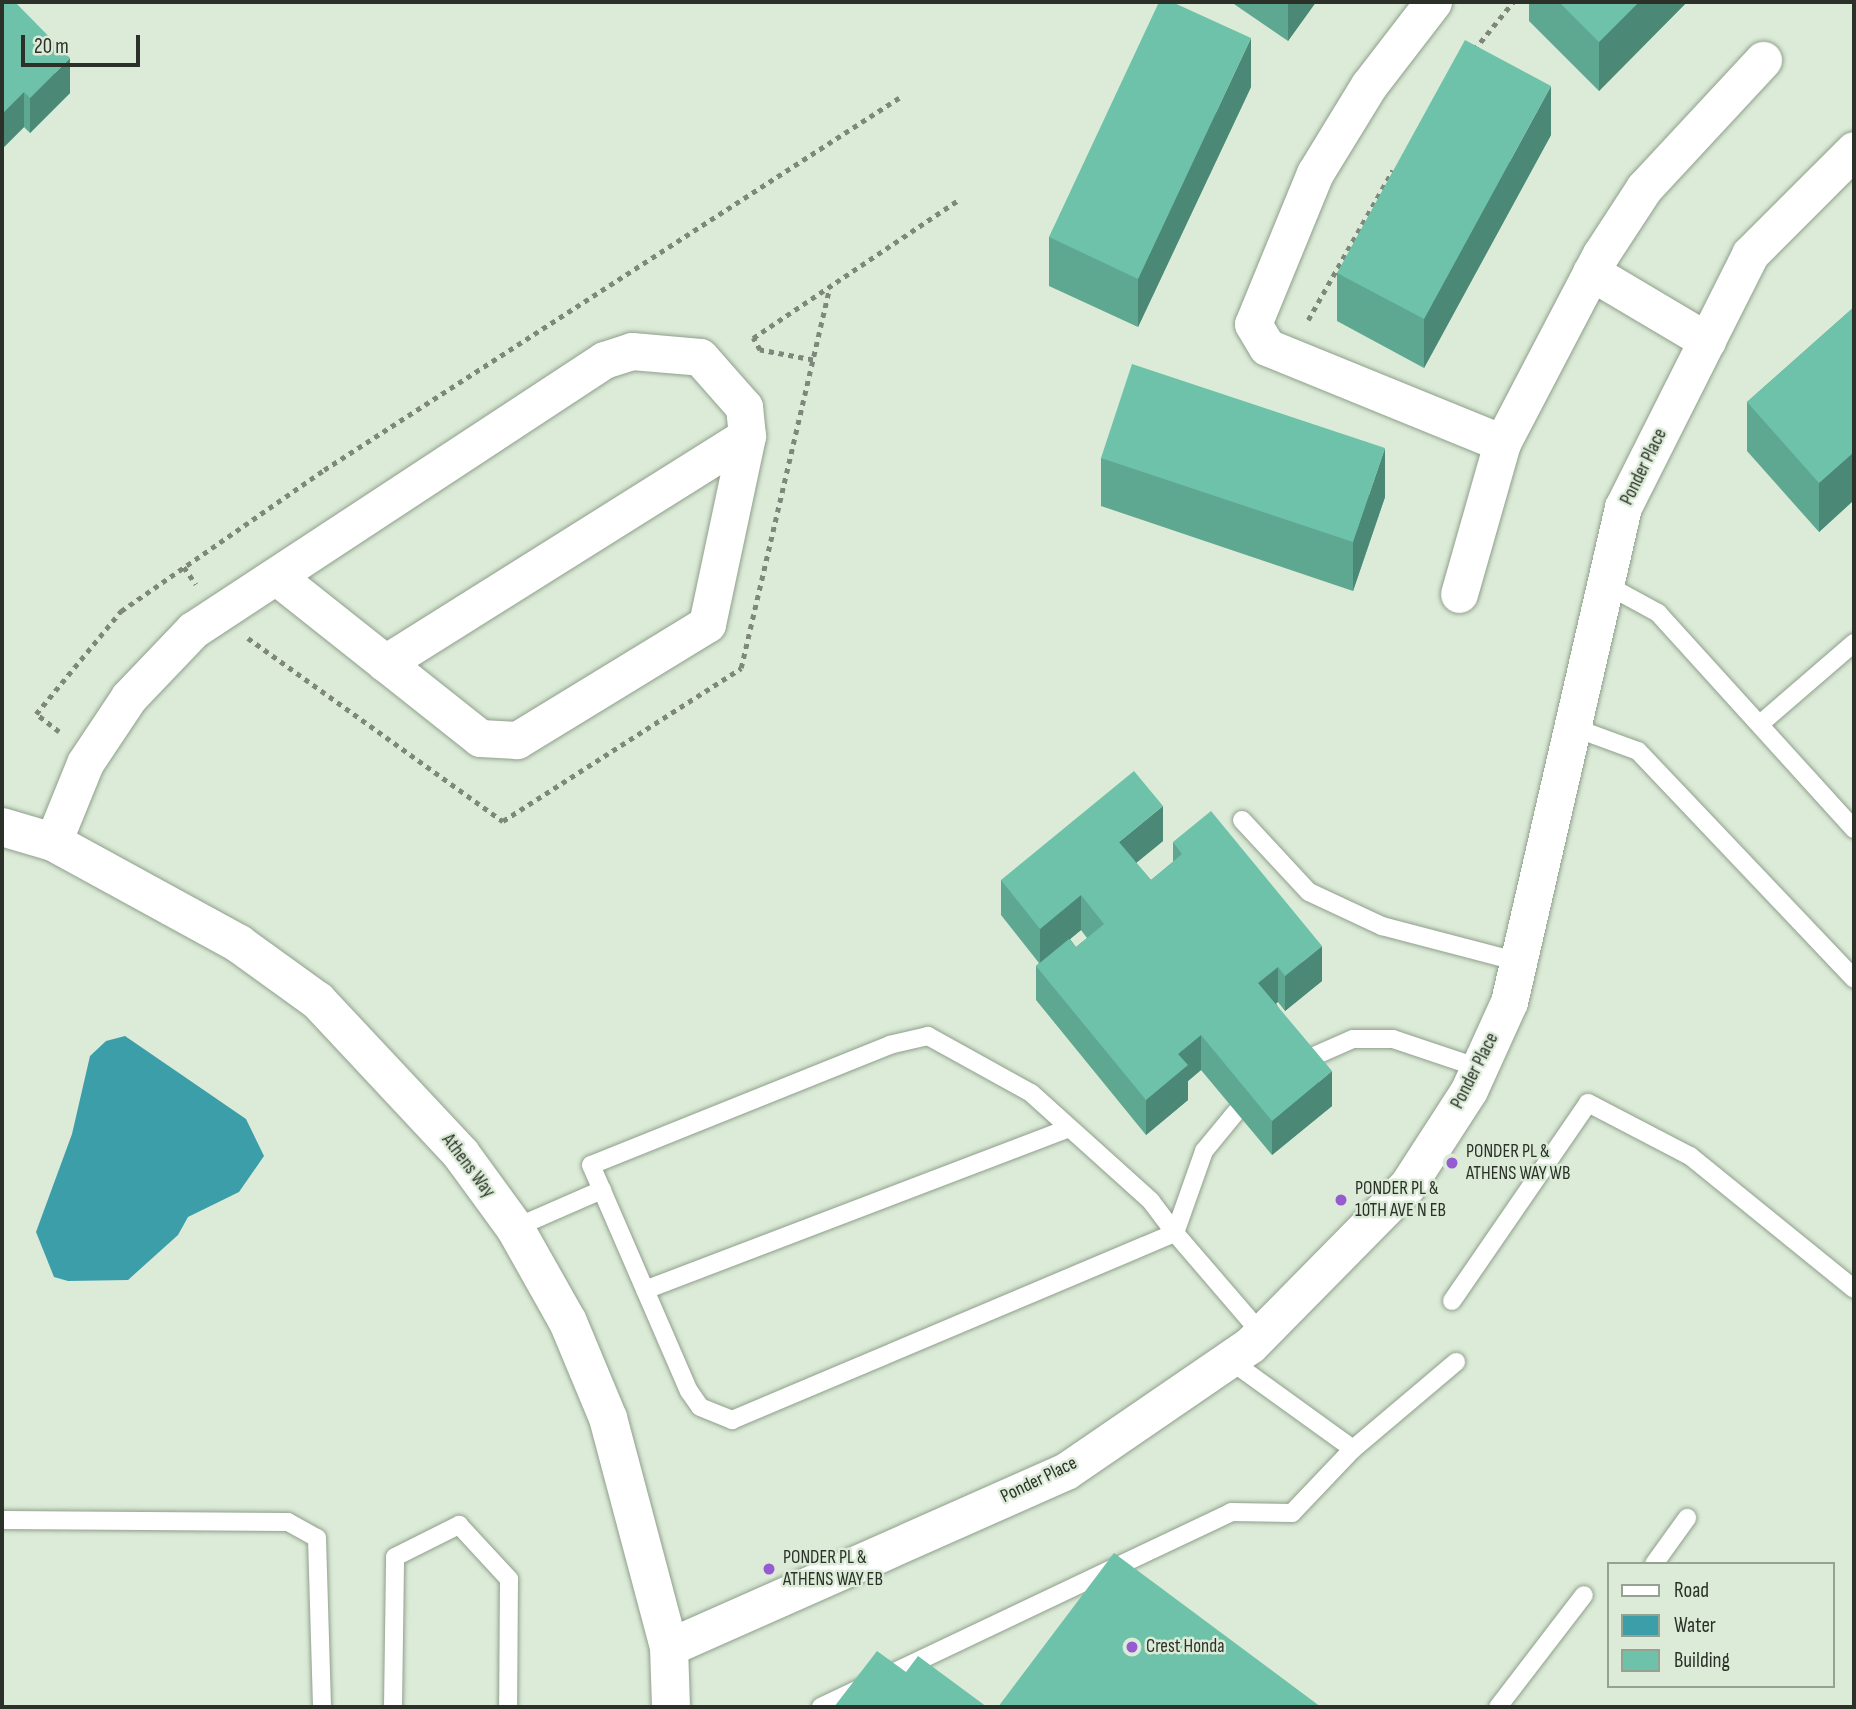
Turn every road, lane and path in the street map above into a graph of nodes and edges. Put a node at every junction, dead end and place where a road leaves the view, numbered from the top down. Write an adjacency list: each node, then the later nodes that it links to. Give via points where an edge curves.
1 (1433, 2): 15 (street, via 1369,85 1315,173 1254,324 1267,347)
2 (1513, 2): 3 (path)
3 (1469, 56)
4 (1763, 60): 9 (street, via 1644,188)
5 (902, 96): 24 (path, via 324,470 121,611 36,714 60,733)
6 (1854, 150): 12 (street, Ponder Place, via 1750,254)
7 (1401, 157): 11 (path)
8 (960, 199): 10 (path)
9 (1591, 272): 12 (street); 15 (street)
10 (830, 286): 13 (path); 13 (path, via 753,338 760,350)
11 (1308, 320)
12 (1707, 341): 17 (street, Ponder Place, via 1623,507)
13 (813, 360): 19 (path, via 741,668 503,821)
14 (747, 436): 16 (street, via 744,407 700,357 632,351 604,360); 21 (street); 21 (street, via 707,624 517,740 480,738)
15 (1502, 443): 18 (street)
16 (276, 578): 21 (street); 28 (street, via 193,630 129,697 85,763)
17 (1603, 583): 22 (lane, via 1658,613); 23 (street, Ponder Place)
18 (1459, 594)
19 (236, 630)
20 (1854, 643): 22 (lane)
21 (385, 663)
22 (1760, 724): 27 (lane)
23 (1575, 728): 29 (street, Ponder Place); 30 (lane, via 1638,751)
24 (56, 743)
25 (1242, 820): 29 (lane, via 1308,891 1382,926)
26 (2, 827): 28 (street, Athens Way)
27 (1854, 829)
28 (53, 842): 36 (street, Athens Way, via 171,903 318,1001 417,1101)
29 (1519, 962): 32 (street, Ponder Place, via 1509,1002)
30 (1854, 979)
31 (1296, 1064): 32 (lane, via 1353,1039 1393,1039)
32 (1479, 1068): 41 (street, Ponder Place, via 1407,1186)
33 (1236, 1112): 37 (lane, via 1204,1151)
34 (1069, 1128): 35 (lane, via 1031,1093 928,1036 591,1165); 37 (lane, via 1151,1201); 39 (lane)
35 (602, 1190): 36 (lane); 39 (lane)
36 (515, 1228): 49 (street, Athens Way, via 568,1322 608,1418)
37 (1175, 1233): 39 (lane, via 732,1420 700,1407 689,1391); 41 (lane)
38 (1854, 1289): 40 (lane, via 1690,1156 1588,1103)
39 (645, 1290)
40 (1452, 1301)
41 (1261, 1333): 42 (street, Ponder Place)
42 (1228, 1359): 44 (lane); 49 (street, Ponder Place, via 1066,1471)
43 (1456, 1362): 44 (lane)
44 (1353, 1449): 54 (lane, via 1292,1513 1231,1512)
45 (1687, 1518): 47 (lane)
46 (2, 1520): 50 (lane, via 288,1522 317,1538)
47 (1655, 1562)
48 (1584, 1595): 55 (lane)
49 (669, 1647): 53 (street, Athens Way)
50 (322, 1707)
51 (393, 1707): 52 (lane, via 396,1558 459,1525 509,1579)
52 (508, 1707)
53 (671, 1707)
54 (821, 1707)
55 (1498, 1707)

